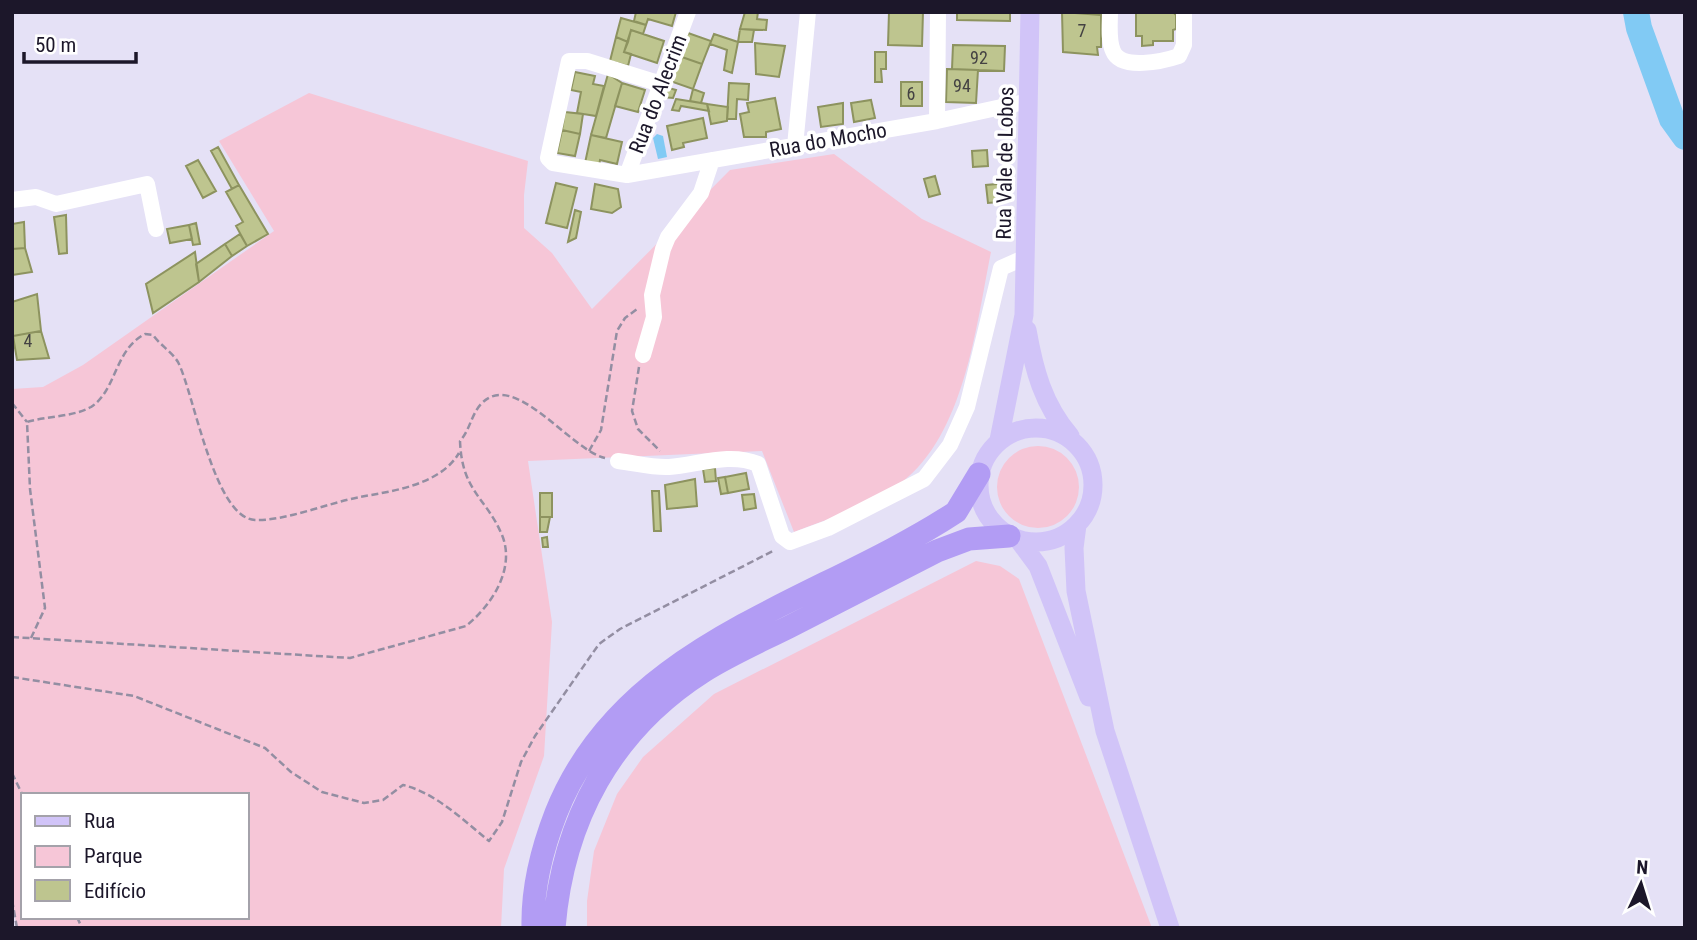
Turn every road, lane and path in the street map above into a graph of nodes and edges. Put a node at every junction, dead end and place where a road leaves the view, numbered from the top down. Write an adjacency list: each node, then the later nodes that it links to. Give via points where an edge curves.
1 (688, 12): 7 (street, Rua do Alecrim)
2 (808, 12): 10 (street)
3 (938, 12): 9 (street)
4 (1030, 12): 8 (main road, Rua Vale de Lobos)
5 (1110, 12): 6 (street, via 1113,52 1128,62 1179,56 1184,46)
6 (1184, 12)
7 (661, 84): 12 (street, Rua do Alecrim); 12 (street, Rua do Mocho, via 575,59 565,69 548,158 553,163)
8 (1029, 101): 9 (street, Rua do Mocho); 15 (main road, Rua Vale de Lobos)
9 (937, 121): 10 (street, Rua do Mocho)
10 (795, 146): 11 (street, Rua do Mocho)
11 (712, 160): 12 (street, Rua do Mocho); 16 (street, via 701,194 668,237)
12 (627, 175)
13 (12, 200): 14 (street, via 36,197 56,204 147,184)
14 (156, 229)
15 (1026, 257): 17 (main road, Rua Vale de Lobos); 30 (street, via 1001,268 967,407 950,445 924,479 841,522)
16 (652, 295): 18 (street, via 654,317); 24 (path, via 617,331 601,430)
17 (1024, 315): 21 (main road); 22 (main road, via 1038,381 1052,415)
18 (643, 355): 26 (path, via 632,411 638,429 659,448)
19 (12, 403): 20 (path)
20 (27, 422): 23 (path, via 88,408 104,394 121,357 145,334 153,335 178,364 215,468 236,511 246,518 304,511 431,479 451,466); 32 (path, via 45,608)
21 (999, 440): 22 (main road, via 1021,429 1044,427); 27 (main road, via 986,455)
22 (1073, 440): 28 (main road, via 1093,474 1093,494)
23 (460, 450): 24 (path, via 480,405 497,393 509,393); 32 (path, via 463,471 476,498 503,536 506,559 493,597 466,626 350,657)
24 (588, 452): 25 (path)
25 (618, 461): 26 (street)
26 (666, 467): 30 (street, via 742,459 758,464 782,536)
27 (979, 474): 29 (main road, via 984,509 997,527); 39 (highway, via 956,512 699,649 623,710 583,761 563,797 538,876)
28 (1077, 525): 29 (main road, via 1050,541); 34 (main road, via 1076,591)
29 (1013, 538): 34 (main road, via 1038,566); 40 (highway, via 970,539 937,551 724,660 665,699 617,751 583,806 565,858)
30 (790, 542): 33 (path, via 599,644 535,736 521,762 502,822 489,841 416,788 403,785 383,800 364,803 322,792 265,748 134,696)
31 (12, 637): 32 (path)
32 (32, 638)
33 (12, 677)
34 (1105, 731): 41 (main road)
35 (12, 773): 36 (path)
36 (22, 793)
37 (12, 900): 38 (path)
38 (17, 928)
39 (533, 928)
40 (554, 928)
41 (1170, 928)

